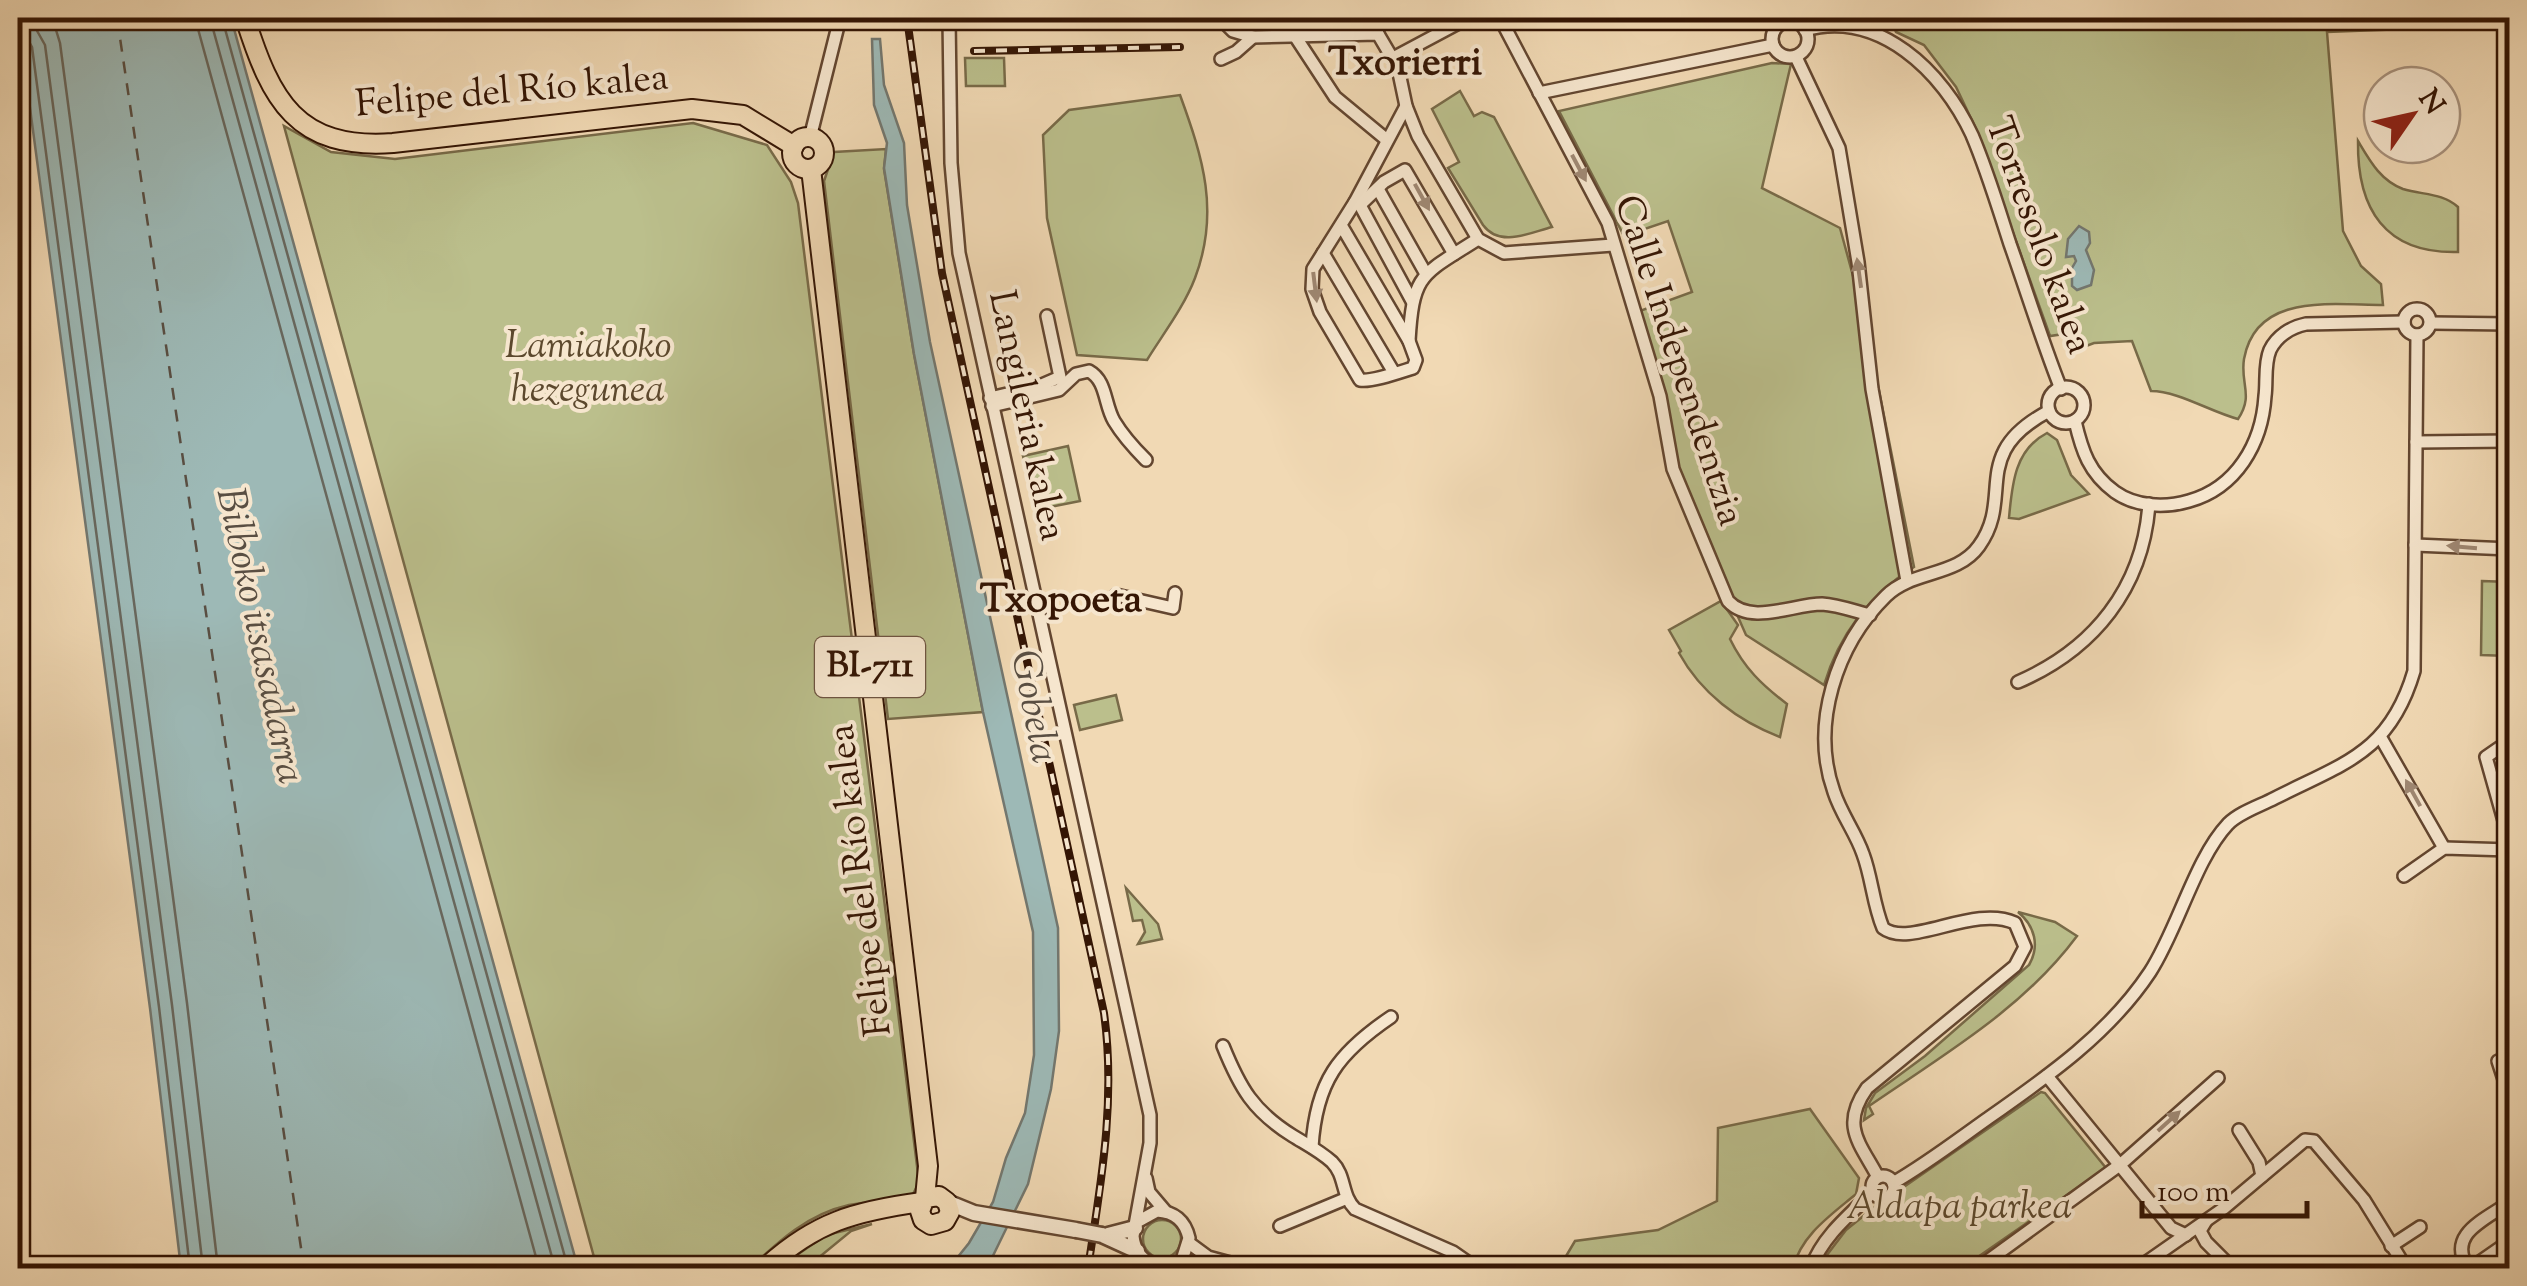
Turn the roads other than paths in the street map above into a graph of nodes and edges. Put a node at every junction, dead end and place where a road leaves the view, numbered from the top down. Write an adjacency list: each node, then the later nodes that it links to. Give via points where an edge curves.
1 (245, 18): 20 (main road, Felipe del Río kalea, via 271,88 287,109 318,132 349,143 692,109 743,116)
2 (840, 18): 20 (street)
3 (949, 18): 39 (street, Langileria kalea, via 959,253)
4 (1220, 18): 12 (street)
5 (1369, 18): 10 (street)
6 (1468, 18): 15 (street)
7 (1500, 18): 17 (street, Calle Independentzia)
8 (1785, 20): 9 (street); 13 (street)
9 (1806, 30): 14 (street, via 1808,44); 38 (street, Torresolo kalea, via 1864,28 1910,55 1944,90 1972,135)
10 (1378, 34): 11 (street); 15 (street)
11 (1295, 36): 12 (street); 19 (street, via 1334,97)
12 (1253, 37): 16 (street)
13 (1773, 45): 14 (street, via 1780,54); 17 (street)
14 (1796, 56): 48 (street, one-way to 14, via 1840,148)
15 (1392, 58): 18 (street)
16 (1221, 59)
17 (1540, 93): 26 (street, Calle Independentzia, one-way to 26)
18 (1406, 106): 19 (street); 25 (street)
19 (1387, 140): 23 (street)
20 (802, 142): 21 (main road, via 795,163); 21 (main road, via 820,143 824,153)
21 (811, 169): 75 (main road, Felipe del Río kalea / BI-711)
22 (1378, 189): 23 (street); 28 (street, one-way to 28, via 1399,171 1409,174); 29 (street)
23 (1357, 204): 24 (street); 30 (street)
24 (1341, 224): 27 (street); 36 (street)
25 (1478, 239): 26 (street, via 1504,253); 28 (street)
26 (1614, 245): 51 (street, Calle Independentzia, via 1660,396 1673,468 1728,601 1758,613 1820,604)
27 (1323, 253): 37 (street); 37 (street, one-way to 37, via 1312,289 1360,380 1374,382)
28 (1454, 254): 29 (street)
29 (1426, 274): 30 (street)
30 (1412, 301): 36 (street)
31 (1047, 316): 39 (street, via 1060,377)
32 (2404, 322): 33 (street, via 2417,308); 35 (street); 45 (street, via 2306,324 2280,336 2267,361 2260,425 2236,473 2196,499)
33 (2430, 323): 34 (street); 35 (street)
34 (2510, 324)
35 (2418, 335): 43 (street)
36 (1410, 340): 37 (street, via 1413,368)
37 (1393, 371)
38 (2061, 388): 40 (street, via 2050,397); 41 (street, via 2082,400)
39 (991, 402): 44 (street, via 1060,390 1089,371 1102,382 1116,425); 68 (street, Langileria kalea, via 1144,1082 1150,1116)
40 (2049, 411): 41 (street, via 2058,422); 48 (street, via 2012,438 1998,462 1979,546 1952,567)
41 (2075, 420): 45 (street, via 2093,472 2123,497)
42 (2510, 441): 43 (street)
43 (2416, 442): 46 (street)
44 (1146, 460)
45 (2149, 504): 52 (street, via 2136,565 2116,607 2078,647)
46 (2415, 544): 47 (street, one-way to 46); 53 (street, via 2414,671)
47 (2510, 549)
48 (1908, 581): 51 (street)
49 (1175, 593): 50 (street, via 1173,608)
50 (1116, 595)
51 (1870, 616): 70 (street, via 1846,647 1834,682 1826,762 1863,853 1883,928 1909,934 2000,916 2015,923 2025,948 2015,966 1859,1100 1853,1126)
52 (2018, 682)
53 (2381, 738): 56 (street, one-way to 53); 62 (street, via 2230,823 2150,972 2122,1010)
54 (2510, 748): 55 (street, via 2486,757)
55 (2510, 842)
56 (2444, 848): 57 (street); 58 (street)
57 (2510, 850)
58 (2404, 876)
59 (1391, 1017): 66 (street, via 1358,1040 1328,1078 1314,1114)
60 (1223, 1046): 66 (street, via 1240,1088 1260,1112)
61 (2498, 1061): 64 (street)
62 (2047, 1076): 67 (street); 71 (street)
63 (2218, 1078): 67 (street, one-way to 63)
64 (2510, 1098)
65 (2238, 1130): 69 (street)
66 (1312, 1147): 73 (street, via 1335,1165)
67 (2121, 1164): 81 (street); 95 (street)
68 (1145, 1173): 76 (street, via 1148,1192); 78 (street, Langileria kalea)
69 (2262, 1176): 77 (street); 87 (street, via 2305,1140 2314,1142 2358,1193)
70 (1878, 1178): 71 (street); 72 (street)
71 (1893, 1184): 72 (street, via 1889,1196)
72 (1873, 1192): 94 (street, via 1839,1224)
73 (1345, 1199): 79 (street); 93 (street)
74 (2510, 1202): 101 (street, via 2465,1234 2459,1244)
75 (935, 1206): 82 (street, bridge); 91 (main road, via 854,1214 826,1224)
76 (1166, 1212): 78 (street, via 1148,1213); 85 (street, via 1182,1221)
77 (2206, 1221): 83 (street); 97 (street, via 2200,1231 2206,1242)
78 (1136, 1225): 82 (street); 88 (street)
79 (1280, 1226)
80 (2420, 1227): 87 (street)
81 (2171, 1228): 83 (street); 86 (street)
82 (1105, 1235): 88 (street)
83 (2186, 1235): 86 (street)
84 (2510, 1242): 101 (street)
85 (1189, 1243): 89 (street); 92 (street, via 1208,1257)
86 (2171, 1246): 96 (street)
87 (2391, 1246): 100 (street)
88 (1137, 1251): 90 (street)
89 (1178, 1266): 90 (street)
90 (1159, 1267)
91 (765, 1268)
92 (1249, 1268)
93 (1476, 1268)
94 (1811, 1268)
95 (1978, 1268)
96 (2138, 1268)
97 (2232, 1268)
98 (2283, 1268): 99 (street)
99 (2291, 1268)
100 (2406, 1268)
101 (2469, 1268)

